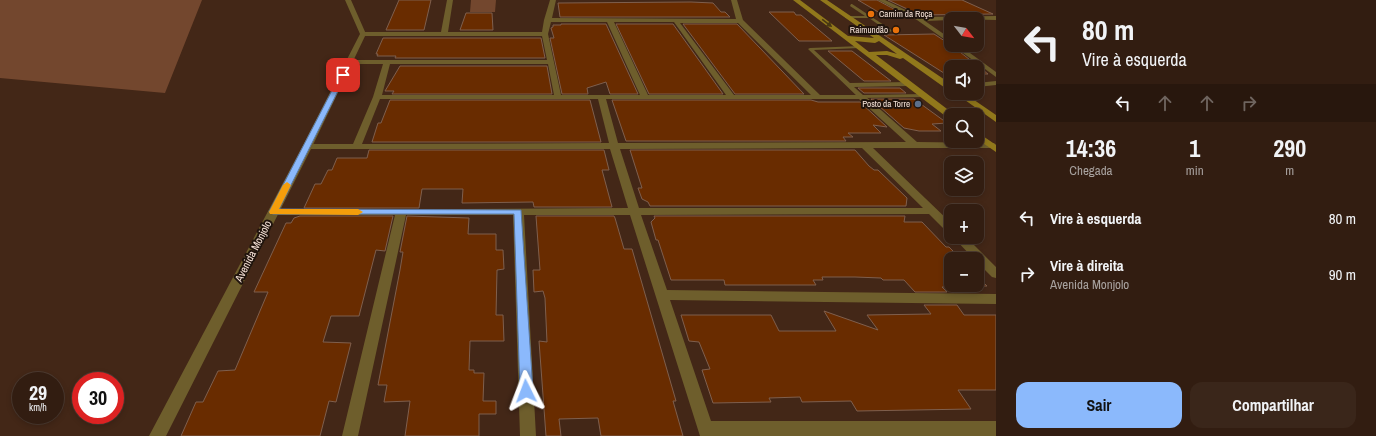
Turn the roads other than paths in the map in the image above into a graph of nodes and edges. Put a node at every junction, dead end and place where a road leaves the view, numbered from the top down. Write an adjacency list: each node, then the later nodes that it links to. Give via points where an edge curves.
1 (348, 0): 20 (street)
2 (450, 0): 21 (street)
3 (553, 0): 15 (street)
4 (734, 0): 16 (street)
5 (796, 0): 23 (main road, one-way to 23)
6 (823, 0): 9 (main road)
7 (881, 0): 14 (street)
8 (852, 5): 10 (lane)
9 (841, 13): 10 (lane); 11 (main road)
10 (862, 13): 12 (lane)
11 (847, 17): 12 (lane); 25 (main road)
12 (869, 17): 19 (lane)
13 (996, 18): 14 (street)
14 (919, 19): 24 (street)
15 (547, 20): 17 (street); 22 (street)
16 (740, 20): 18 (street); 45 (street)
17 (610, 21): 18 (street); 43 (street)
18 (676, 21): 44 (street)
19 (890, 31)
20 (363, 34): 21 (street); 29 (street, Avenida Monjolo)
21 (444, 34): 22 (street)
22 (545, 34): 31 (street)
23 (844, 37): 25 (main road, via 868,41 875,41); 26 (main road)
24 (944, 37)
25 (878, 38): 32 (main road)
26 (859, 47): 28 (main road); 37 (lane, via 810,49)
27 (964, 52): 33 (street)
28 (873, 58): 32 (main road, via 872,53 888,53); 35 (main road)
29 (350, 62): 30 (street); 55 (street, Avenida Monjolo)
30 (387, 62): 31 (street); 40 (street)
31 (550, 62): 41 (street)
32 (914, 62): 34 (main road)
33 (996, 75)
34 (944, 82)
35 (908, 84): 37 (lane); 39 (main road)
36 (996, 84): 38 (street)
37 (849, 85): 46 (lane)
38 (984, 85)
39 (925, 96): 46 (lane); 48 (main road)
40 (377, 97): 41 (street); 53 (street)
41 (558, 97): 42 (street)
42 (601, 97): 43 (street); 54 (street)
43 (645, 97): 44 (street)
44 (732, 97): 45 (street)
45 (818, 97): 46 (street)
46 (861, 97): 52 (street)
47 (969, 100): 49 (main road)
48 (944, 111)
49 (996, 119)
50 (984, 140): 56 (main road)
51 (864, 145): 52 (street); 54 (street); 58 (street)
52 (914, 145): 56 (street)
53 (358, 146): 54 (street); 55 (street)
54 (614, 146): 57 (street)
55 (307, 147): 59 (street, Avenida Monjolo)
56 (993, 147)
57 (634, 210): 58 (street); 61 (street); 65 (street)
58 (933, 211): 62 (street)
59 (273, 212): 60 (street); 69 (street, Avenida Monjolo)
60 (401, 212): 61 (street); 70 (street)
61 (518, 212): 71 (street)
62 (944, 222)
63 (966, 244): 64 (street)
64 (996, 274)
65 (662, 295): 66 (street); 68 (street)
66 (996, 298)
67 (996, 429): 68 (street)
68 (707, 432)
69 (156, 436)
70 (350, 436)
71 (528, 436)

